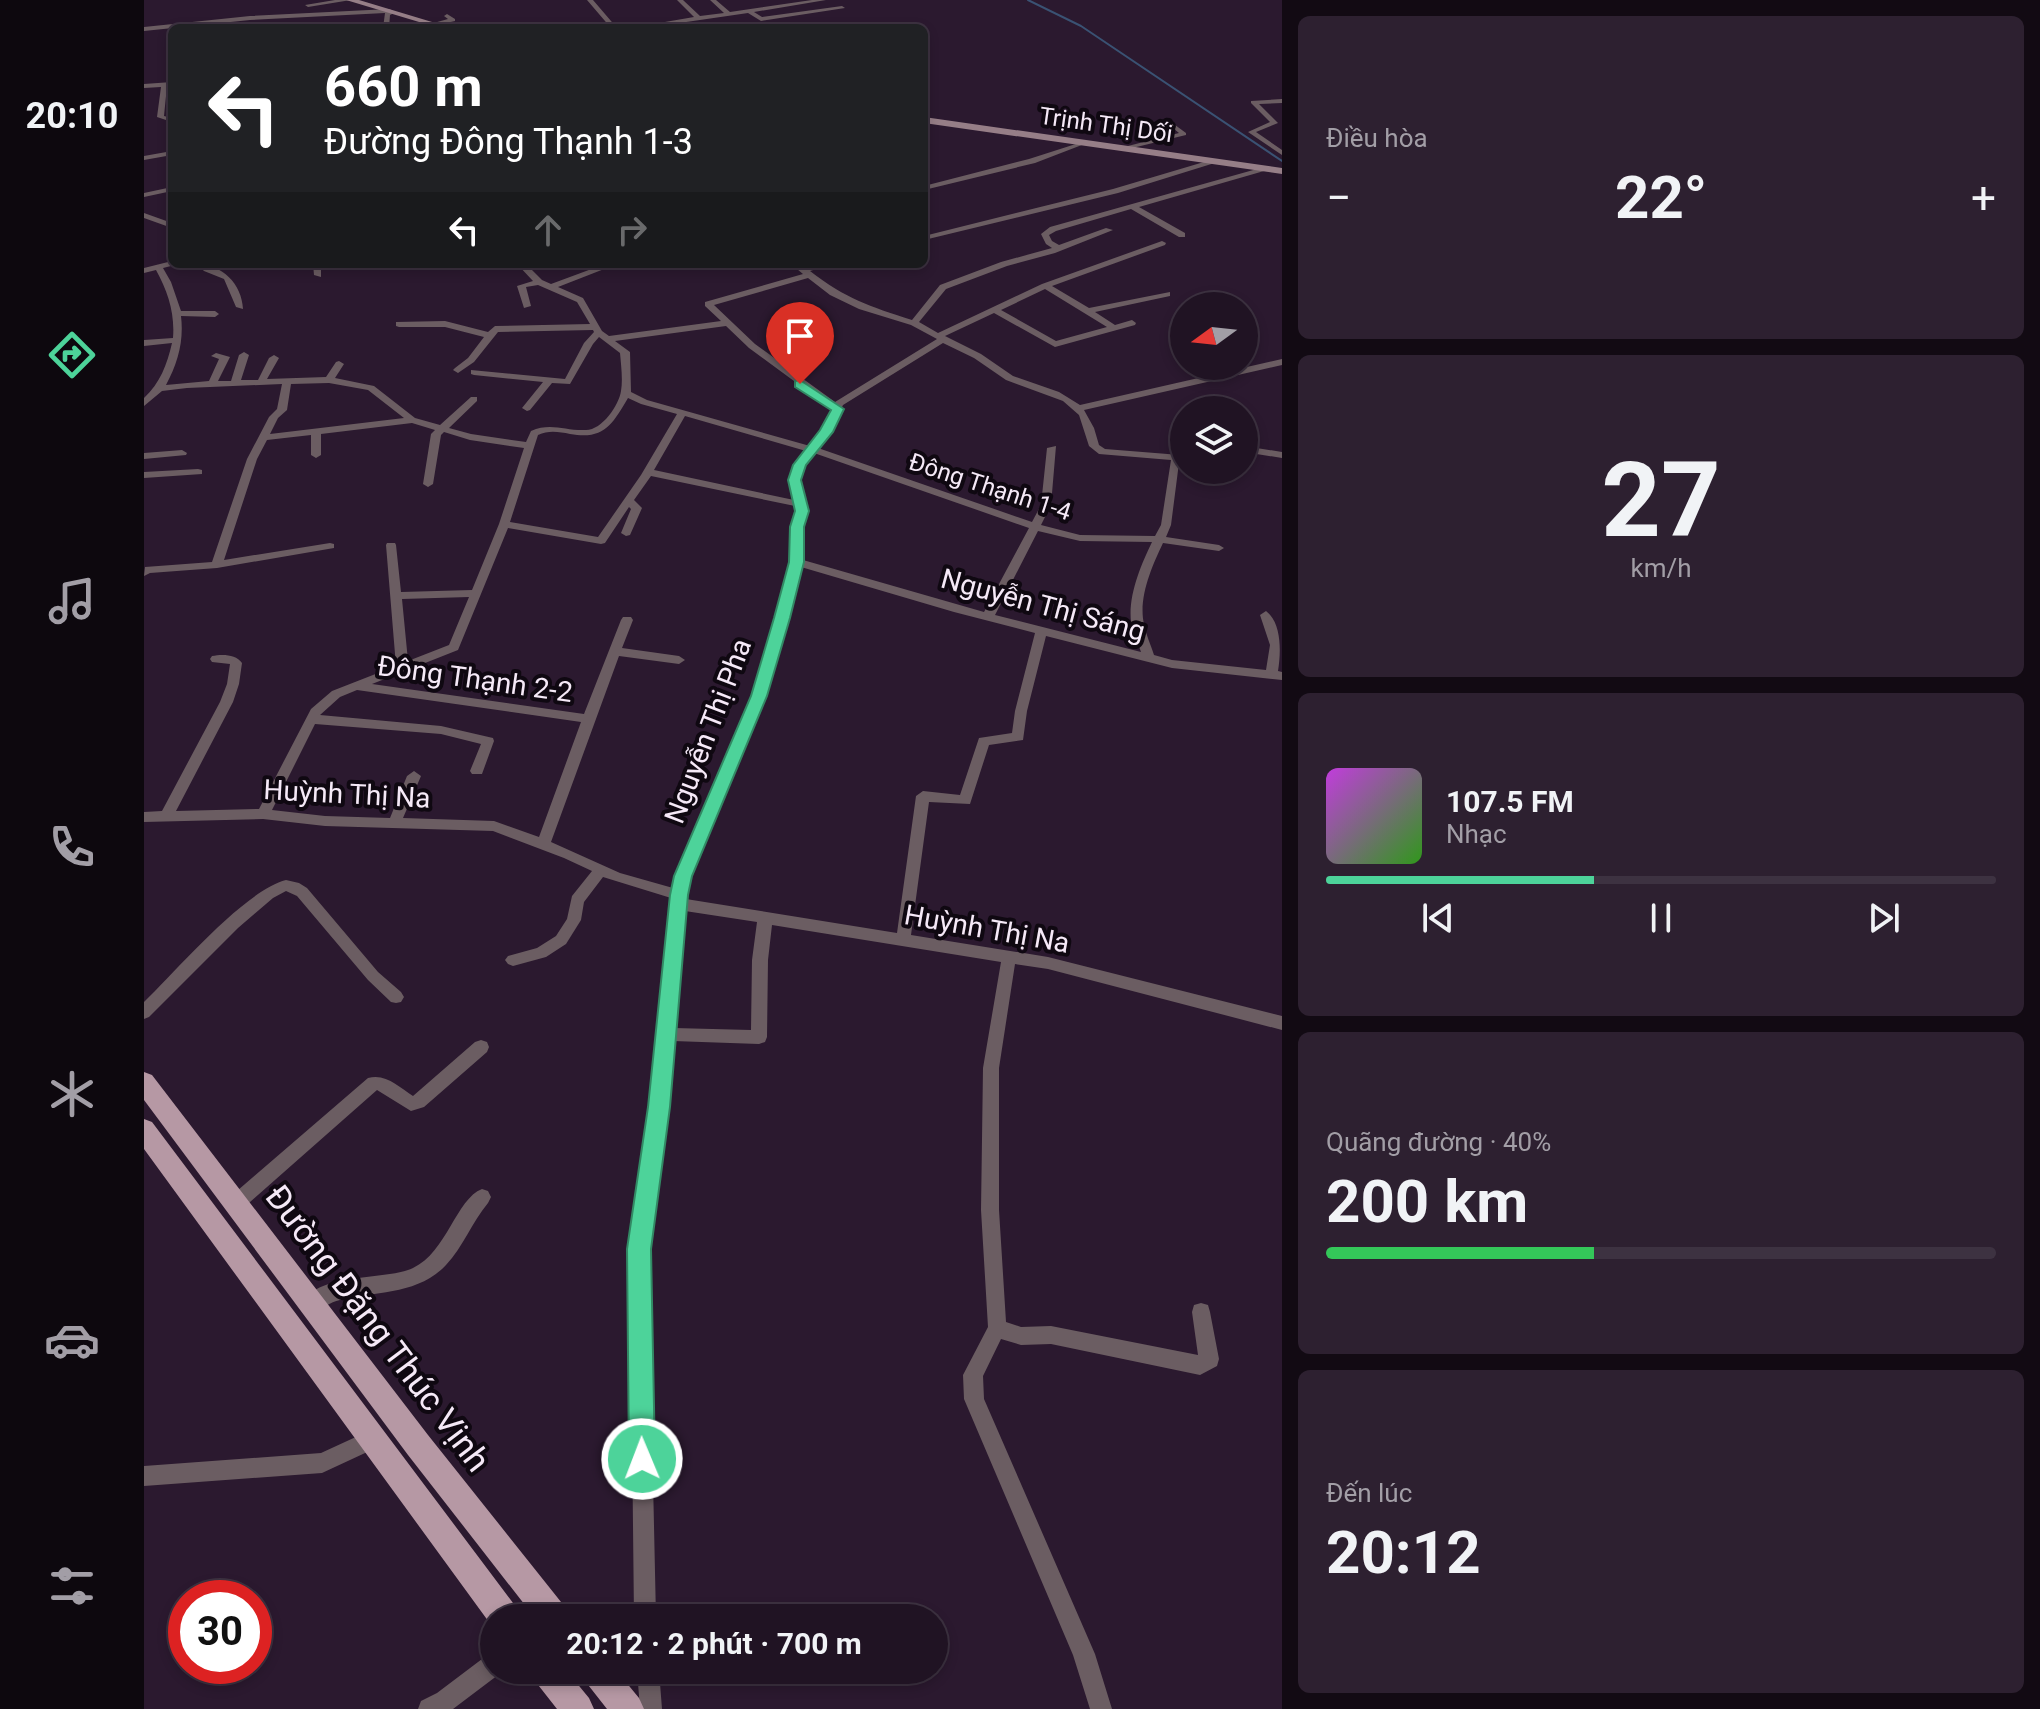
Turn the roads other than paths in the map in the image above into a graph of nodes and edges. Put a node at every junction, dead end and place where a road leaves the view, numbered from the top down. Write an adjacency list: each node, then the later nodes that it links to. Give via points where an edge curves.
1 (349, 0): 6 (street); 9 (main road)
2 (590, 0): 19 (street)
3 (680, 0): 13 (street)
4 (713, 0): 10 (street)
5 (823, 0): 8 (street)
6 (308, 5)
7 (842, 8): 14 (street)
8 (749, 11): 10 (street); 14 (street)
9 (391, 12): 11 (street); 17 (street); 18 (main road)
10 (729, 14): 13 (street)
11 (334, 15): 15 (street); 16 (street, via 334,21)
12 (447, 16): 18 (street, via 453,20)
13 (698, 18): 20 (street)
14 (761, 19): 21 (street)
15 (212, 24)
16 (312, 24)
17 (386, 24)
18 (433, 24)
19 (611, 24)
20 (659, 24)
21 (768, 24)
22 (168, 27): 23 (street)
23 (144, 29)
24 (168, 84): 25 (street); 27 (street, via 160,117)
25 (144, 86)
26 (1282, 101): 32 (street, via 1253,102 1275,123 1251,132)
27 (168, 119)
28 (928, 121): 30 (main road, Trịnh Thị Dối)
29 (1171, 124): 31 (street, via 1184,134)
30 (1084, 143): 31 (main road, Trịnh Thị Dối); 37 (street)
31 (1124, 148): 35 (main road, Trịnh Thị Dối)
32 (1282, 153)
33 (168, 154): 34 (street)
34 (144, 158)
35 (1217, 161): 36 (main road, Trịnh Thị Dối); 45 (street)
36 (1275, 170): 40 (street)
37 (928, 187)
38 (168, 190): 39 (street)
39 (144, 195)
40 (1131, 206): 44 (street); 47 (street, via 1045,234)
41 (144, 215): 42 (street)
42 (168, 224)
43 (1109, 230): 47 (street)
44 (1182, 235)
45 (928, 237)
46 (1162, 243): 61 (street, Nguyễn Thị Pha)
47 (1058, 248): 70 (street, via 943,287)
48 (168, 264): 49 (street)
49 (158, 267): 56 (street); 67 (street, via 174,291)
50 (204, 268): 64 (street, via 228,278)
51 (317, 268): 58 (street)
52 (525, 268): 59 (street)
53 (602, 268): 60 (street)
54 (801, 268): 57 (street)
55 (819, 268): 57 (street)
56 (144, 271)
57 (808, 273): 69 (street, via 708,304); 70 (street, via 862,307)
58 (318, 275)
59 (539, 282): 60 (street); 63 (street, via 521,286)
60 (553, 286): 74 (street, via 580,300)
61 (1045, 286): 65 (street, Nguyễn Thị Pha); 66 (street)
62 (1167, 294): 66 (street)
63 (527, 306)
64 (240, 307)
65 (993, 309): 73 (street, via 1055,344); 76 (street, Nguyễn Thị Pha)
66 (1089, 311): 73 (street)
67 (176, 313): 68 (street); 77 (street)
68 (215, 314)
69 (726, 323): 74 (street); 100 (street)
70 (914, 323): 76 (street)
71 (1132, 323): 73 (street)
72 (399, 324): 75 (street, via 445,324)
73 (1114, 328)
74 (600, 333): 75 (street, via 495,329); 89 (street, via 588,342 577,372 567,382); 95 (street, via 625,352)
75 (487, 335): 85 (street)
76 (940, 337): 99 (street, via 1014,380); 100 (street, Nguyễn Thị Pha, via 839,403)
77 (177, 340): 78 (street); 94 (street, via 173,365)
78 (144, 343)
79 (244, 355): 92 (street)
80 (216, 356): 93 (street, via 225,357)
81 (274, 358): 91 (street)
82 (504, 362): 87 (street)
83 (1282, 362): 99 (street)
84 (339, 364): 88 (street)
85 (458, 370)
86 (474, 372): 87 (street)
87 (494, 374): 89 (street)
88 (329, 380): 90 (street); 102 (street, via 371,388)
89 (550, 380): 98 (street)
90 (287, 381): 91 (street); 105 (street, via 282,410)
91 (261, 382): 92 (street)
92 (235, 383): 93 (street)
93 (212, 384): 94 (street)
94 (159, 389): 97 (street)
95 (626, 393): 101 (street, Đông Thạnh 1-4); 106 (street, via 600,430 540,429)
96 (474, 399): 103 (street)
97 (144, 403)
98 (527, 408)
99 (1080, 408): 115 (street, via 1094,446 1103,452)
100 (838, 409): 108 (street, Nguyễn Thị Pha)
101 (682, 413): 108 (street, Đông Thạnh 1-4); 117 (street)
102 (412, 420): 103 (street); 104 (street)
103 (440, 429): 106 (street); 119 (street)
104 (316, 433): 105 (street); 112 (street)
105 (262, 438): 131 (street)
106 (530, 446): 123 (street)
107 (1052, 448): 124 (street, via 1046,505)
108 (811, 449): 122 (street, Nguyễn Thị Pha, via 794,480); 124 (street, Đông Thạnh 1-4)
109 (1258, 451): 113 (street)
110 (182, 453): 111 (street)
111 (159, 455): 114 (street); 118 (street)
112 (316, 455)
113 (1282, 455)
114 (144, 456)
115 (1170, 457)
116 (198, 472): 118 (street)
117 (647, 472): 121 (street); 122 (street)
118 (150, 476)
119 (428, 484)
120 (1172, 484): 126 (street)
121 (628, 501): 123 (street, via 601,541); 125 (street, via 637,508)
122 (800, 504): 130 (street, Nguyễn Thị Pha)
123 (504, 524): 133 (street)
124 (1033, 526): 126 (street, Đông Thạnh 1-4, via 1080,538); 136 (street)
125 (626, 533)
126 (1160, 539): 129 (street, Đông Thạnh 1-4); 140 (street, via 1145,569 1138,604 1137,622)
127 (391, 545): 134 (street)
128 (330, 546): 131 (street)
129 (1219, 548)
130 (797, 562): 136 (street, Nguyễn Thị Sáng); 156 (street, Nguyễn Thị Pha, via 759,696 683,876)
131 (217, 565): 132 (street)
132 (144, 571)
133 (476, 593): 134 (street); 143 (street, via 454,647)
134 (397, 596): 143 (street)
135 (1266, 615): 144 (street, via 1276,645)
136 (988, 616): 138 (street, Nguyễn Thị Sáng)
137 (627, 620): 139 (street)
138 (1042, 630): 140 (street, Nguyễn Thị Sáng); 158 (street, via 1018,737 984,741 965,800 923,796)
139 (615, 651): 142 (street); 147 (street)
140 (1149, 658): 144 (street, Nguyễn Thị Sáng)
141 (216, 659): 152 (street, via 236,663 229,694)
142 (679, 660)
143 (402, 666): 145 (street)
144 (1276, 676)
145 (354, 686): 146 (street, via 336,694); 147 (street, Đông Thạnh 2-2)
146 (311, 719): 148 (street, via 441,730 488,741); 150 (street)
147 (589, 719): 154 (street)
148 (477, 771)
149 (414, 776): 153 (street)
150 (263, 814): 152 (street, Huỳnh Thị Na); 153 (street, Huỳnh Thị Na)
151 (144, 817): 152 (street, Huỳnh Thị Na)
152 (166, 817)
153 (394, 824): 154 (street, Huỳnh Thị Na, via 494,826)
154 (543, 845): 155 (street, Huỳnh Thị Na)
155 (601, 870): 156 (street, Huỳnh Thị Na); 160 (street, via 577,900 574,920 561,940 541,953)
156 (679, 899): 157 (street, Huỳnh Thị Na); 164 (street, Nguyễn Thị Pha)
157 (765, 919): 158 (street, Huỳnh Thị Na); 164 (street, via 759,1037)
158 (903, 940): 159 (street, Huỳnh Thị Na)
159 (1009, 956): 163 (street, Huỳnh Thị Na); 172 (street, via 991,1068 990,1210)
160 (513, 960)
161 (396, 997): 162 (street, via 302,892 283,885 258,901)
162 (144, 1012)
163 (1282, 1023)
164 (664, 1034): 177 (street, Nguyễn Thị Pha, via 639,1249)
165 (481, 1047): 169 (street, via 418,1102 411,1104 374,1083)
166 (144, 1082): 169 (main road, Đường Đặng Thúc Vịnh)
167 (146, 1136): 173 (main road)
168 (482, 1197): 170 (street, via 448,1250 428,1269 401,1281 323,1294)
169 (236, 1203): 170 (main road, Đường Đặng Thúc Vịnh)
170 (312, 1304): 176 (main road, Đường Đặng Thúc Vịnh)
171 (1201, 1312): 172 (street, via 1210,1359 1200,1365)
172 (997, 1328): 186 (street, via 973,1375 974,1399 1084,1654)
173 (371, 1440): 174 (street, via 322,1463); 175 (main road)
174 (144, 1476)
175 (494, 1604)
176 (543, 1604)
177 (645, 1604)
178 (480, 1675): 182 (street)
179 (557, 1684): 183 (main road)
180 (607, 1684): 184 (main road)
181 (649, 1684): 185 (street)
182 (429, 1709)
183 (578, 1709)
184 (628, 1709)
185 (651, 1709)
186 (1101, 1709)

